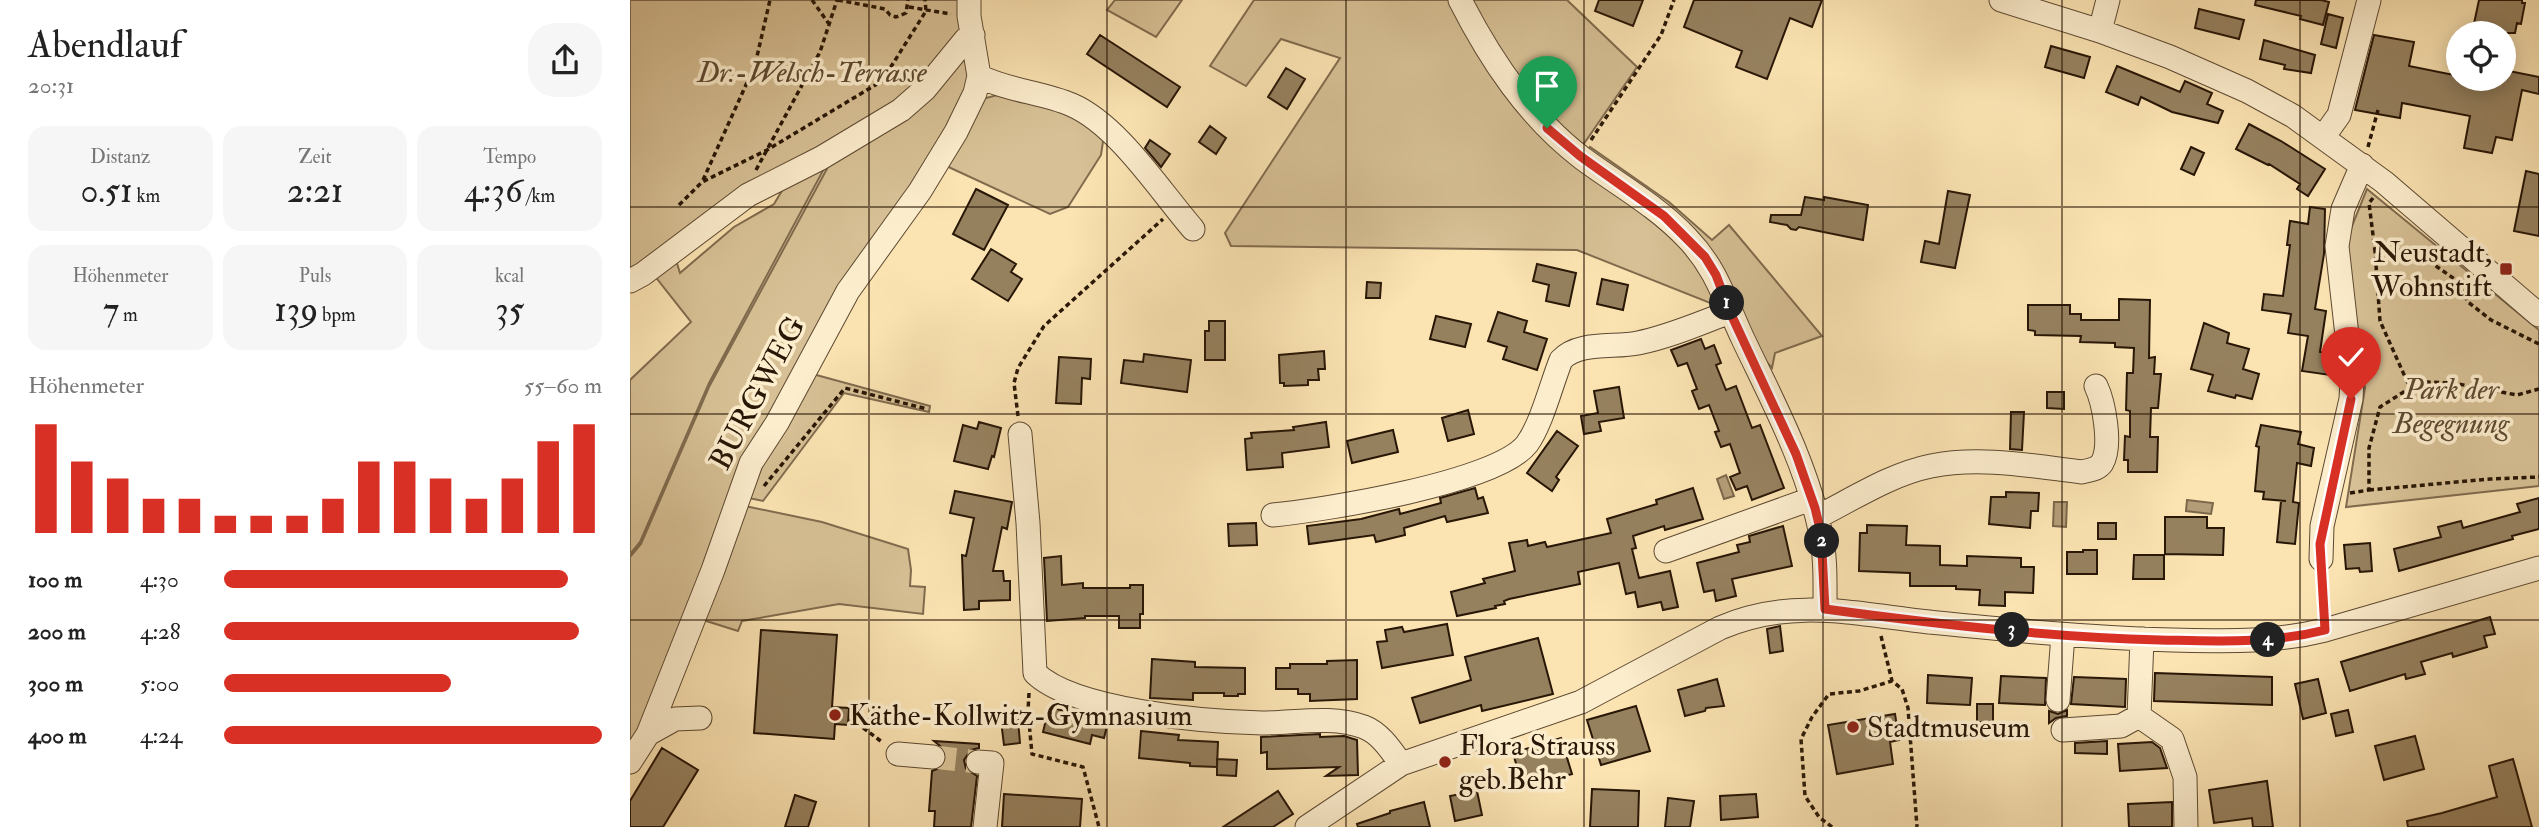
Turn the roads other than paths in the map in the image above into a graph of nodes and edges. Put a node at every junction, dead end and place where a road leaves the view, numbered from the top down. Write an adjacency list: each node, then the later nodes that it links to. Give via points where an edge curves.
1 (1460, 0): 13 (street, via 1481,43 1547,128 1687,237 1716,275)
2 (2001, 0): 6 (street)
3 (2108, 0): 6 (street)
4 (2369, 0): 9 (street, via 2339,115)
5 (964, 8): 7 (street)
6 (2100, 31): 9 (street, via 2247,91)
7 (973, 35): 8 (street); 12 (street, via 901,110 748,195)
8 (979, 76): 11 (street, via 1055,99 1091,116 1118,140); 29 (street, BURGWEG, via 956,132 848,291 751,463)
9 (2324, 136): 10 (street)
10 (2364, 160): 14 (street); 20 (street, via 2343,209 2337,246 2352,380 2322,526)
11 (1193, 229)
12 (630, 281)
13 (1730, 312): 17 (street, via 1796,454); 18 (street, via 1639,343 1566,354 1526,445 1482,471 1357,504)
14 (2539, 315)
15 (2096, 386): 17 (street, via 2105,430 2104,454 2094,470 1977,461 1930,466)
16 (1020, 434): 34 (street, via 1028,523 1032,682 1106,704 1187,719 1328,721 1362,726 1383,740)
17 (1814, 508): 19 (street); 22 (street, via 1824,557)
18 (1273, 515)
19 (1666, 551)
20 (2321, 559)
21 (2539, 568): 24 (street, via 2292,638 2249,642)
22 (1825, 609): 23 (street); 34 (street, via 1741,619 1581,702)
23 (2063, 635): 24 (street); 25 (street)
24 (2142, 639): 26 (street)
25 (2058, 700)
26 (2139, 716): 28 (street, via 2121,726); 37 (street, via 2172,739 2185,777)
27 (700, 718): 29 (street, via 675,719)
28 (2063, 730)
29 (648, 734): 32 (street, BURGWEG)
30 (898, 754): 31 (street)
31 (933, 757)
32 (630, 762)
33 (978, 762): 35 (street, via 992,763)
34 (1401, 764): 36 (street)
35 (985, 827)
36 (1307, 827)
37 (2186, 827)

